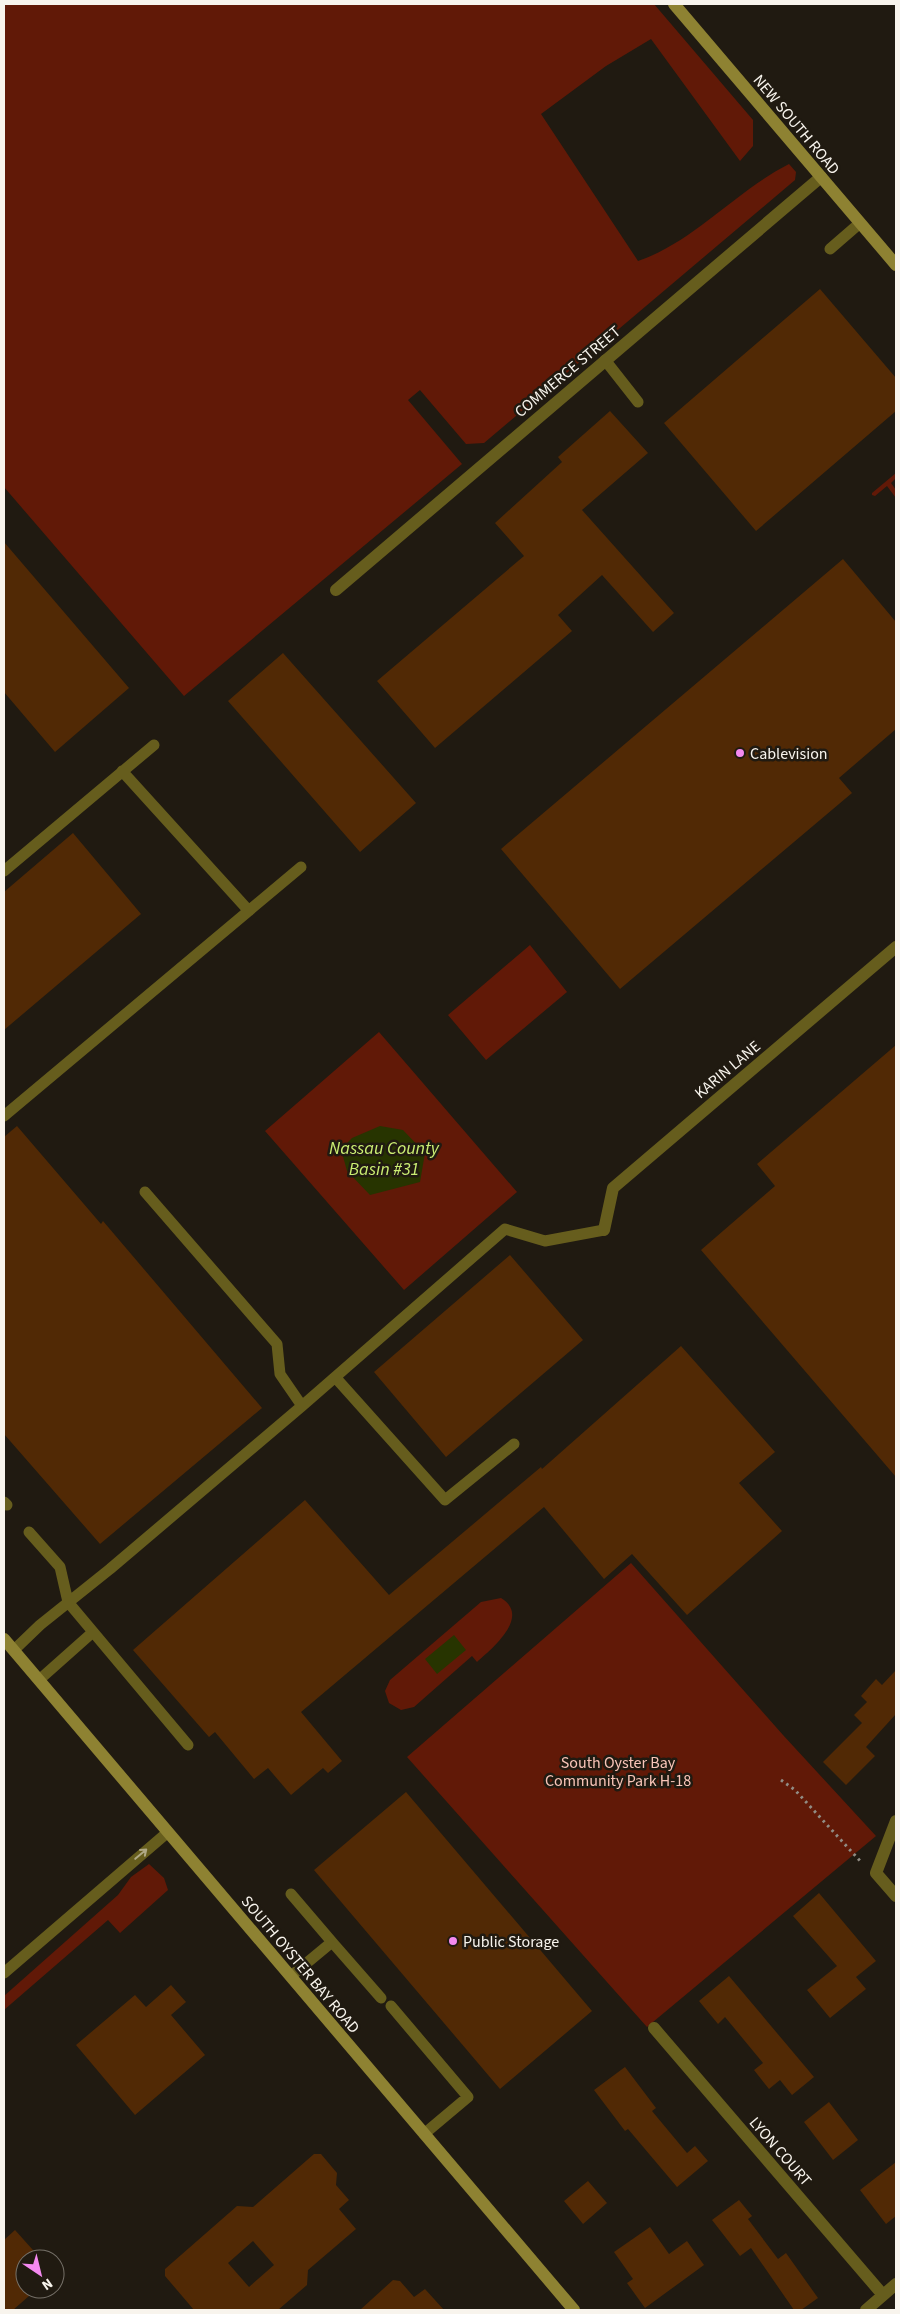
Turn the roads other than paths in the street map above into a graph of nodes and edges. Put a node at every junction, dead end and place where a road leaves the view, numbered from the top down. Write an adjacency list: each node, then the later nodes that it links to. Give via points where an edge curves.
1 (674, 4): 2 (main road, NEW SOUTH ROAD)
2 (821, 177): 3 (main road, NEW SOUTH ROAD); 6 (street, COMMERCE STREET)
3 (860, 223): 4 (lane); 5 (main road, NEW SOUTH ROAD)
4 (830, 249)
5 (896, 265)
6 (605, 360): 7 (lane); 8 (street, COMMERCE STREET)
7 (638, 402)
8 (336, 590)
9 (154, 745): 10 (lane)
10 (122, 771): 12 (lane); 13 (lane)
11 (301, 868): 13 (lane)
12 (4, 871)
13 (249, 911): 15 (lane)
14 (896, 947): 17 (street, KARIN LANE, via 613,1188)
15 (4, 1116)
16 (145, 1192): 19 (lane, via 277,1344 280,1374)
17 (604, 1230): 18 (lane, via 545,1241 505,1229)
18 (335, 1377): 19 (lane); 20 (lane, via 445,1500)
19 (302, 1406): 22 (lane)
20 (514, 1444)
21 (29, 1532): 22 (lane, via 60,1568)
22 (68, 1602): 23 (lane); 25 (lane)
23 (94, 1632): 26 (lane); 27 (lane)
24 (4, 1639): 25 (main road, SOUTH OYSTER BAY ROAD)
25 (14, 1650): 26 (main road, SOUTH OYSTER BAY ROAD)
26 (38, 1680): 29 (main road, SOUTH OYSTER BAY ROAD)
27 (188, 1745)
28 (896, 1821): 31 (street, via 876,1873)
29 (168, 1832): 33 (lane, one-way to 29); 34 (main road, SOUTH OYSTER BAY ROAD)
30 (291, 1894): 32 (lane)
31 (896, 1896)
32 (332, 1942): 34 (lane); 35 (lane)
33 (4, 1973)
34 (291, 1976): 38 (main road, SOUTH OYSTER BAY ROAD)
35 (381, 1998)
36 (391, 2006): 38 (lane, via 468,2097)
37 (654, 2028): 40 (street, LYON COURT)
38 (424, 2134): 41 (main road, SOUTH OYSTER BAY ROAD)
39 (896, 2284): 40 (street)
40 (883, 2296): 42 (street)
41 (574, 2310)
42 (866, 2310)

